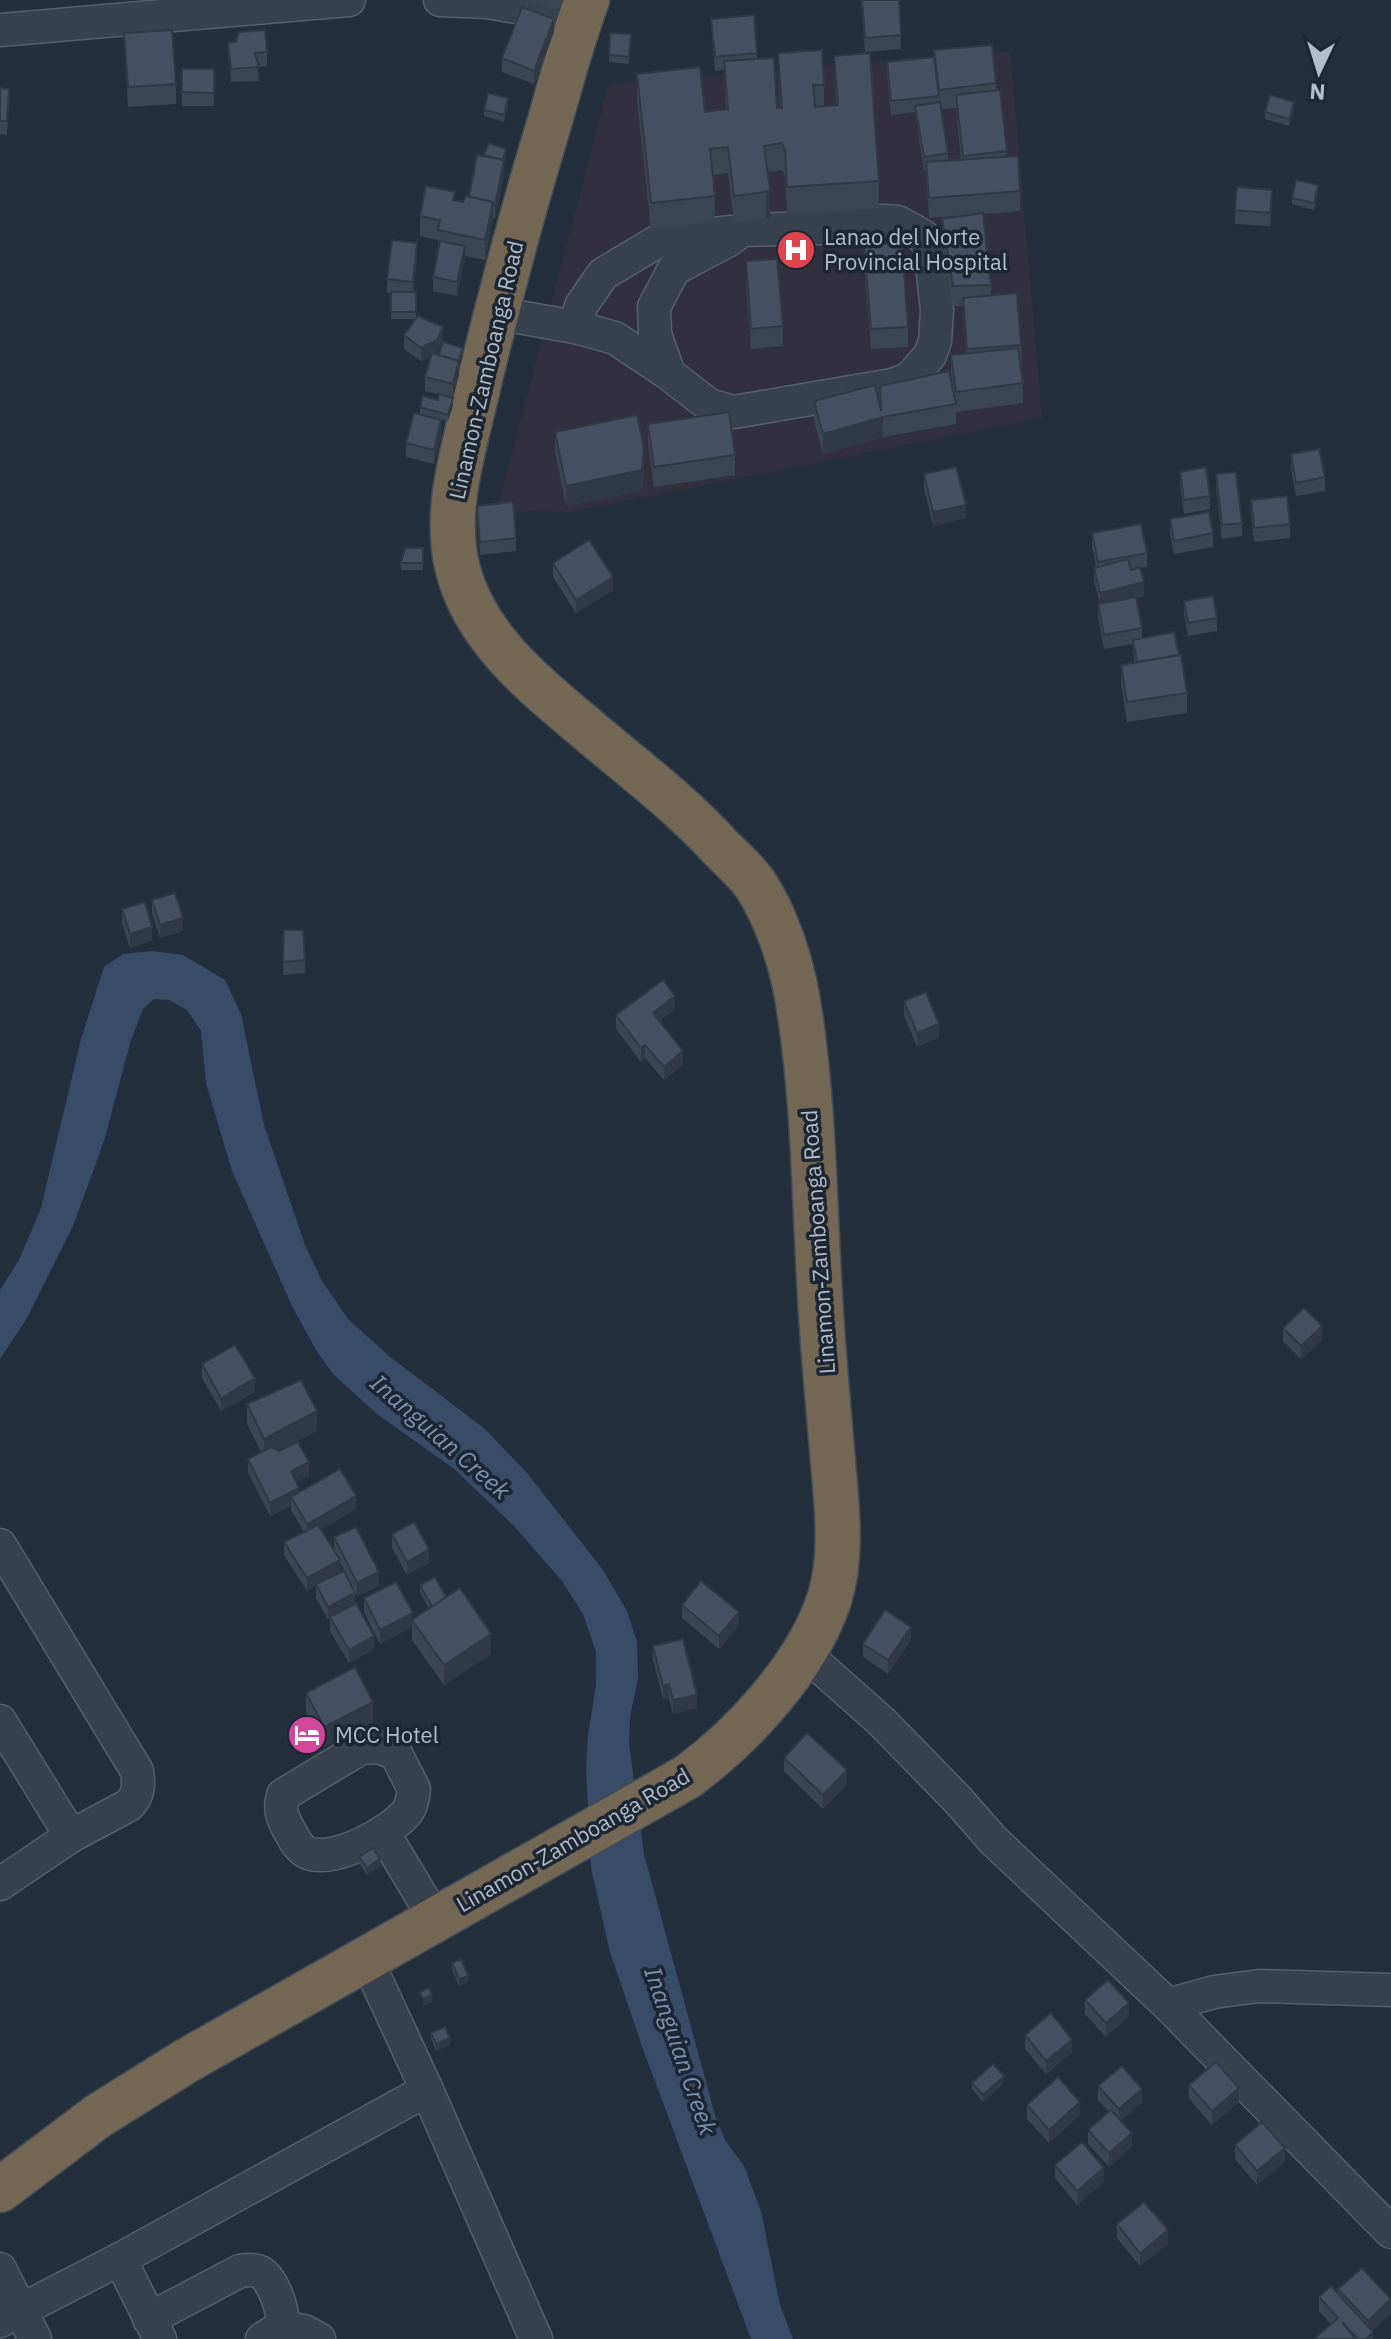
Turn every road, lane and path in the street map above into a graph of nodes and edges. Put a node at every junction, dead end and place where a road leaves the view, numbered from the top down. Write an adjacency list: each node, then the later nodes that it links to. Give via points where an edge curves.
1 (349, 0): 4 (street)
2 (440, 0): 3 (street)
3 (583, 9): 6 (highway, Linamon-Zamboanga Road)
4 (0, 30)
5 (742, 230): 7 (street, via 660,240 603,274 581,306); 8 (street, via 674,269 654,307 655,334); 8 (street, via 884,221 910,227 930,248 937,326 930,355 909,379 892,385 734,412 709,405)
6 (496, 313): 7 (street); 10 (highway, Linamon-Zamboanga Road, via 456,486 453,530 463,583 505,656 698,823 754,883 779,932 797,993 837,1499 835,1576)
7 (575, 327): 8 (street, via 615,338)
8 (669, 374)
9 (0, 1545): 12 (street, via 137,1771 139,1785 129,1805)
10 (803, 1652): 15 (highway, Linamon-Zamboanga Road, via 745,1728 687,1777); 18 (street, via 881,1721 993,1840)
11 (0, 1721): 12 (street)
12 (71, 1836): 14 (street)
13 (375, 1836): 15 (street)
14 (0, 1884)
15 (427, 1924): 16 (highway, Linamon-Zamboanga Road)
16 (367, 1960): 19 (street); 20 (highway, Linamon-Zamboanga Road, via 186,2061)
17 (1391, 1990): 18 (street, via 1259,1986)
18 (1168, 2005): 21 (street)
19 (427, 2090): 22 (street); 29 (street)
20 (4, 2180)
21 (1391, 2232)
22 (120, 2259): 24 (street); 25 (street)
23 (0, 2269): 24 (street)
24 (11, 2315): 27 (street)
25 (155, 2329): 26 (street, via 249,2269 268,2280 282,2310)
26 (272, 2333): 28 (street, via 304,2331)
27 (35, 2339)
28 (319, 2339)
29 (536, 2339)

